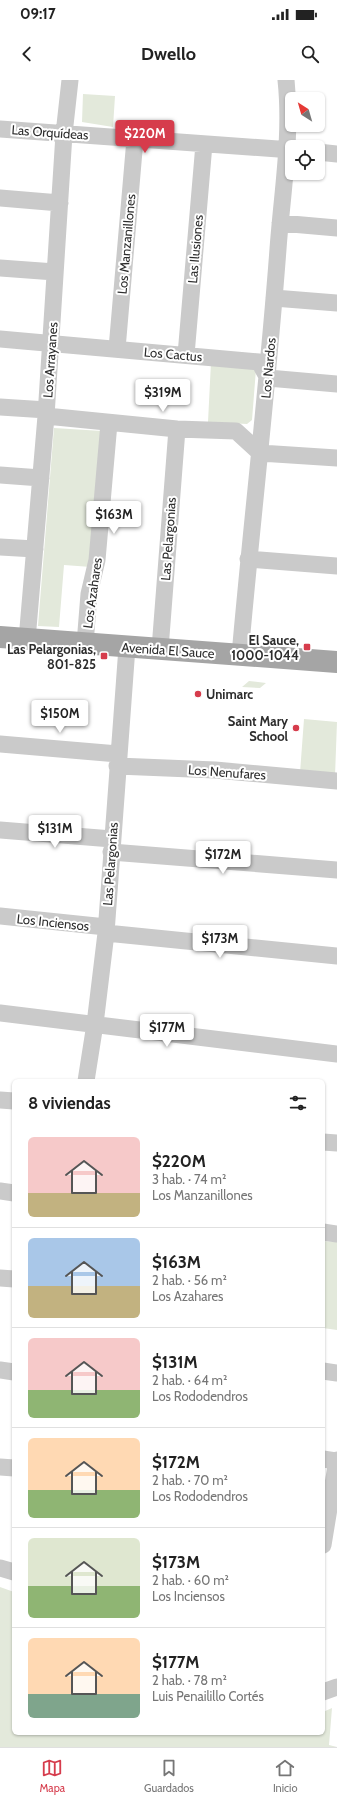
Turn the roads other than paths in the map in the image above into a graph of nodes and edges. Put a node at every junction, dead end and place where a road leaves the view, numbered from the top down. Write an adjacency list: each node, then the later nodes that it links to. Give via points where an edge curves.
1 (70, 80): 4 (street, Los Arrayanes)
2 (286, 80): 6 (street, Los Nardos)
3 (0, 129): 4 (street, Las Orquídeas)
4 (64, 134): 5 (street, Las Orquídeas); 13 (street, Los Arrayanes)
5 (135, 139): 7 (street, Las Orquídeas); 22 (street, Los Manzanillones)
6 (289, 140)
7 (204, 144): 8 (street, Las Orquídeas); 23 (street, Las Ilusiones)
8 (285, 150)
9 (325, 153): 10 (street)
10 (337, 154)
11 (285, 180): 14 (street, Los Nardos)
12 (0, 198): 13 (street)
13 (60, 203): 17 (street, Los Arrayanes)
14 (280, 222): 15 (street); 18 (street, Los Nardos)
15 (337, 228)
16 (0, 268): 17 (street)
17 (55, 272): 21 (street, Los Arrayanes)
18 (274, 298): 19 (street); 24 (street, Los Nardos)
19 (337, 303)
20 (0, 339): 21 (street, Los Cactus)
21 (51, 343): 22 (street, Los Cactus); 27 (street, Los Arrayanes)
22 (117, 349): 23 (street, Los Cactus)
23 (186, 355): 24 (street, Los Cactus, via 259,362)
24 (268, 378): 25 (street); 30 (street, Los Nardos)
25 (337, 384)
26 (0, 407): 27 (street)
27 (47, 413): 28 (street); 33 (street, Los Arrayanes)
28 (109, 423): 29 (street); 40 (street, Los Azahares, via 97,560 89,594)
29 (177, 429): 30 (street, via 236,432); 42 (street, Las Pelargonias)
30 (260, 453): 31 (street); 36 (street, Los Nardos)
31 (337, 458)
32 (0, 475): 33 (street)
33 (41, 478): 35 (street, Los Arrayanes)
34 (0, 547): 35 (street)
35 (35, 550): 39 (street, Los Arrayanes)
36 (248, 559): 37 (street); 43 (street, Los Nardos)
37 (337, 566)
38 (0, 637): 39 (main road, Avenida El Sauce)
39 (27, 640): 40 (main road, Avenida El Sauce)
40 (85, 644): 41 (main road, Avenida El Sauce)
41 (127, 647): 42 (main road, Avenida El Sauce); 46 (street, Las Pelargonias)
42 (160, 649): 43 (main road, Avenida El Sauce)
43 (240, 655): 44 (main road, Avenida El Sauce)
44 (337, 662)
45 (0, 744): 46 (street, Los Nenufares)
46 (118, 760): 47 (street, Los Nenufares); 49 (street, Las Pelargonias)
47 (337, 781)
48 (0, 830): 49 (street)
49 (111, 846): 50 (street); 52 (street, Las Pelargonias)
50 (337, 870)
51 (0, 916): 52 (street, Los Inciensos)
52 (106, 930): 53 (street, Los Inciensos); 55 (street, Las Pelargonias)
53 (337, 956)
54 (0, 1013): 55 (street)
55 (95, 1024): 56 (street); 57 (street, Las Pelargonias)
56 (337, 1054)
57 (86, 1079)
58 (0, 1100): 59 (street)
59 (12, 1101)
60 (325, 1142): 61 (street)
61 (337, 1144)
62 (0, 1191): 63 (street)
63 (12, 1193)
64 (325, 1232): 65 (street)
65 (337, 1234)
66 (0, 1278): 67 (street)
67 (12, 1279)
68 (0, 1370): 70 (street)
69 (325, 1371): 71 (street)
70 (12, 1372)
71 (337, 1372)
72 (325, 1459): 73 (street)
73 (337, 1460): 76 (street)
74 (0, 1467): 75 (street)
75 (12, 1468)
76 (325, 1533)
77 (0, 1568): 78 (street)
78 (12, 1571)
79 (337, 1687): 80 (street)
80 (325, 1691)

